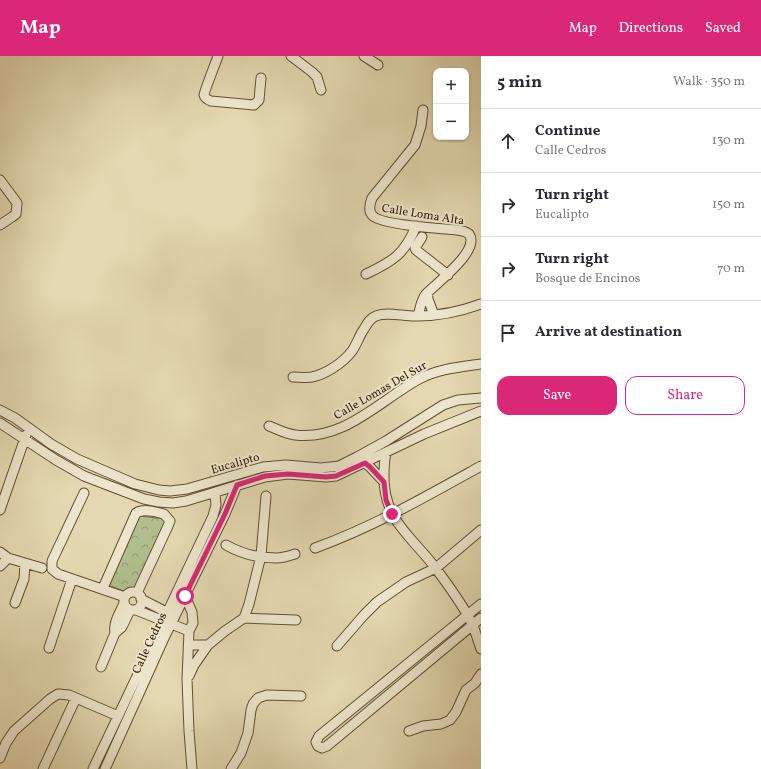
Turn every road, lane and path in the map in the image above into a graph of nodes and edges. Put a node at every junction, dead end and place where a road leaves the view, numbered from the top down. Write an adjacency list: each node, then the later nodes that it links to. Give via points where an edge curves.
1 (218, 56): 5 (street, via 204,91 206,99 254,106 259,100)
2 (291, 56): 6 (street, via 317,77)
3 (364, 56): 4 (street)
4 (378, 65)
5 (261, 78)
6 (321, 90)
7 (422, 110): 10 (street, Calle Loma Alta, via 421,126 415,145 372,198 370,204 370,213 376,219)
8 (0, 180): 9 (street, via 17,203 16,214)
9 (0, 225)
10 (416, 226): 12 (street, via 410,242 400,255); 13 (street, Calle Loma Alta, via 464,231 471,237 467,255)
11 (422, 238): 13 (street, via 416,250)
12 (366, 274)
13 (448, 275): 14 (street, Calle Loma Alta)
14 (427, 293): 16 (street); 17 (street, Calle Loma Alta)
15 (481, 304): 16 (street)
16 (434, 315): 17 (street)
17 (418, 316): 19 (street, via 375,316 368,322 353,349 340,363 318,375)
18 (481, 364): 24 (street, Calle Lomas Del Sur, via 443,370 425,376 355,421 325,433 295,435)
19 (293, 377)
20 (481, 398): 30 (street, Eucalipto, via 458,400 443,405 374,448 332,467 286,464 264,467 170,492 135,484)
21 (0, 410): 25 (street, Eucalipto)
22 (481, 411): 27 (street, Eucalipto, via 424,434)
23 (0, 423): 26 (street, Eucalipto)
24 (269, 426)
25 (30, 429): 26 (street); 30 (street, Eucalipto, via 64,453)
26 (24, 439): 32 (street, Eucalipto, via 84,476); 37 (street)
27 (386, 453): 28 (street, Eucalipto); 31 (street)
28 (365, 463): 31 (street); 33 (street, Eucalipto, via 336,476 265,476)
29 (481, 466): 40 (street)
30 (113, 475): 32 (street)
31 (384, 482): 40 (street, via 386,500)
32 (107, 485): 35 (street, Eucalipto, via 144,499 168,503)
33 (237, 485): 35 (street, Eucalipto); 39 (street, Calle Cedros)
34 (84, 493): 52 (street, via 51,566 54,572)
35 (215, 493): 38 (street, Calle Cedros)
36 (266, 496): 46 (street)
37 (0, 510)
38 (215, 511): 39 (street); 60 (street, Calle Cedros)
39 (225, 514): 55 (street, Calle Cedros)
40 (392, 514): 43 (street, via 341,539); 51 (street, via 403,531)
41 (481, 530): 51 (street)
42 (226, 545): 46 (street, via 238,551)
43 (315, 548)
44 (0, 552): 47 (street)
45 (295, 554): 46 (street, via 276,558)
46 (261, 556): 61 (street)
47 (8, 558): 48 (street); 49 (street)
48 (26, 563): 50 (street); 56 (street, via 24,579)
49 (0, 566)
50 (42, 568)
51 (436, 568): 59 (street); 68 (street, via 406,582 377,602)
52 (72, 579): 53 (street); 69 (street)
53 (103, 588): 54 (street, via 134,515 139,511 164,514 170,521); 58 (street)
54 (139, 596): 58 (street, via 141,605); 58 (street, via 133,592 128,594); 60 (street)
55 (185, 596): 60 (street, Calle Cedros); 65 (street, via 193,618)
56 (15, 603)
57 (481, 604): 59 (street)
58 (129, 605): 60 (street); 71 (street, via 115,626 115,633)
59 (467, 615): 64 (street); 64 (street, via 319,736 316,742 318,746 327,746)
60 (169, 618): 65 (street); 77 (street, Calle Cedros); 82 (street, Calle Cedros, via 165,636)
61 (244, 618): 63 (street); 67 (street)
62 (481, 618): 64 (street)
63 (296, 620)
64 (473, 625): 70 (street)
65 (189, 631): 66 (street)
66 (189, 645): 67 (street); 73 (street)
67 (208, 645): 73 (street)
68 (337, 646)
69 (49, 648)
70 (481, 649)
71 (101, 667)
72 (481, 674): 74 (street)
73 (188, 679): 83 (street)
74 (478, 683): 78 (street, via 466,690 456,712 446,723)
75 (301, 696): 84 (street, via 267,695 258,698 251,710 248,733 241,753)
76 (76, 698): 77 (street); 79 (street, via 61,694 50,699 14,731); 80 (street)
77 (118, 716): 81 (street, Calle Cedros)
78 (409, 731)
79 (0, 758)
80 (43, 769)
81 (93, 769)
82 (105, 769)
83 (192, 769)
84 (231, 769)

